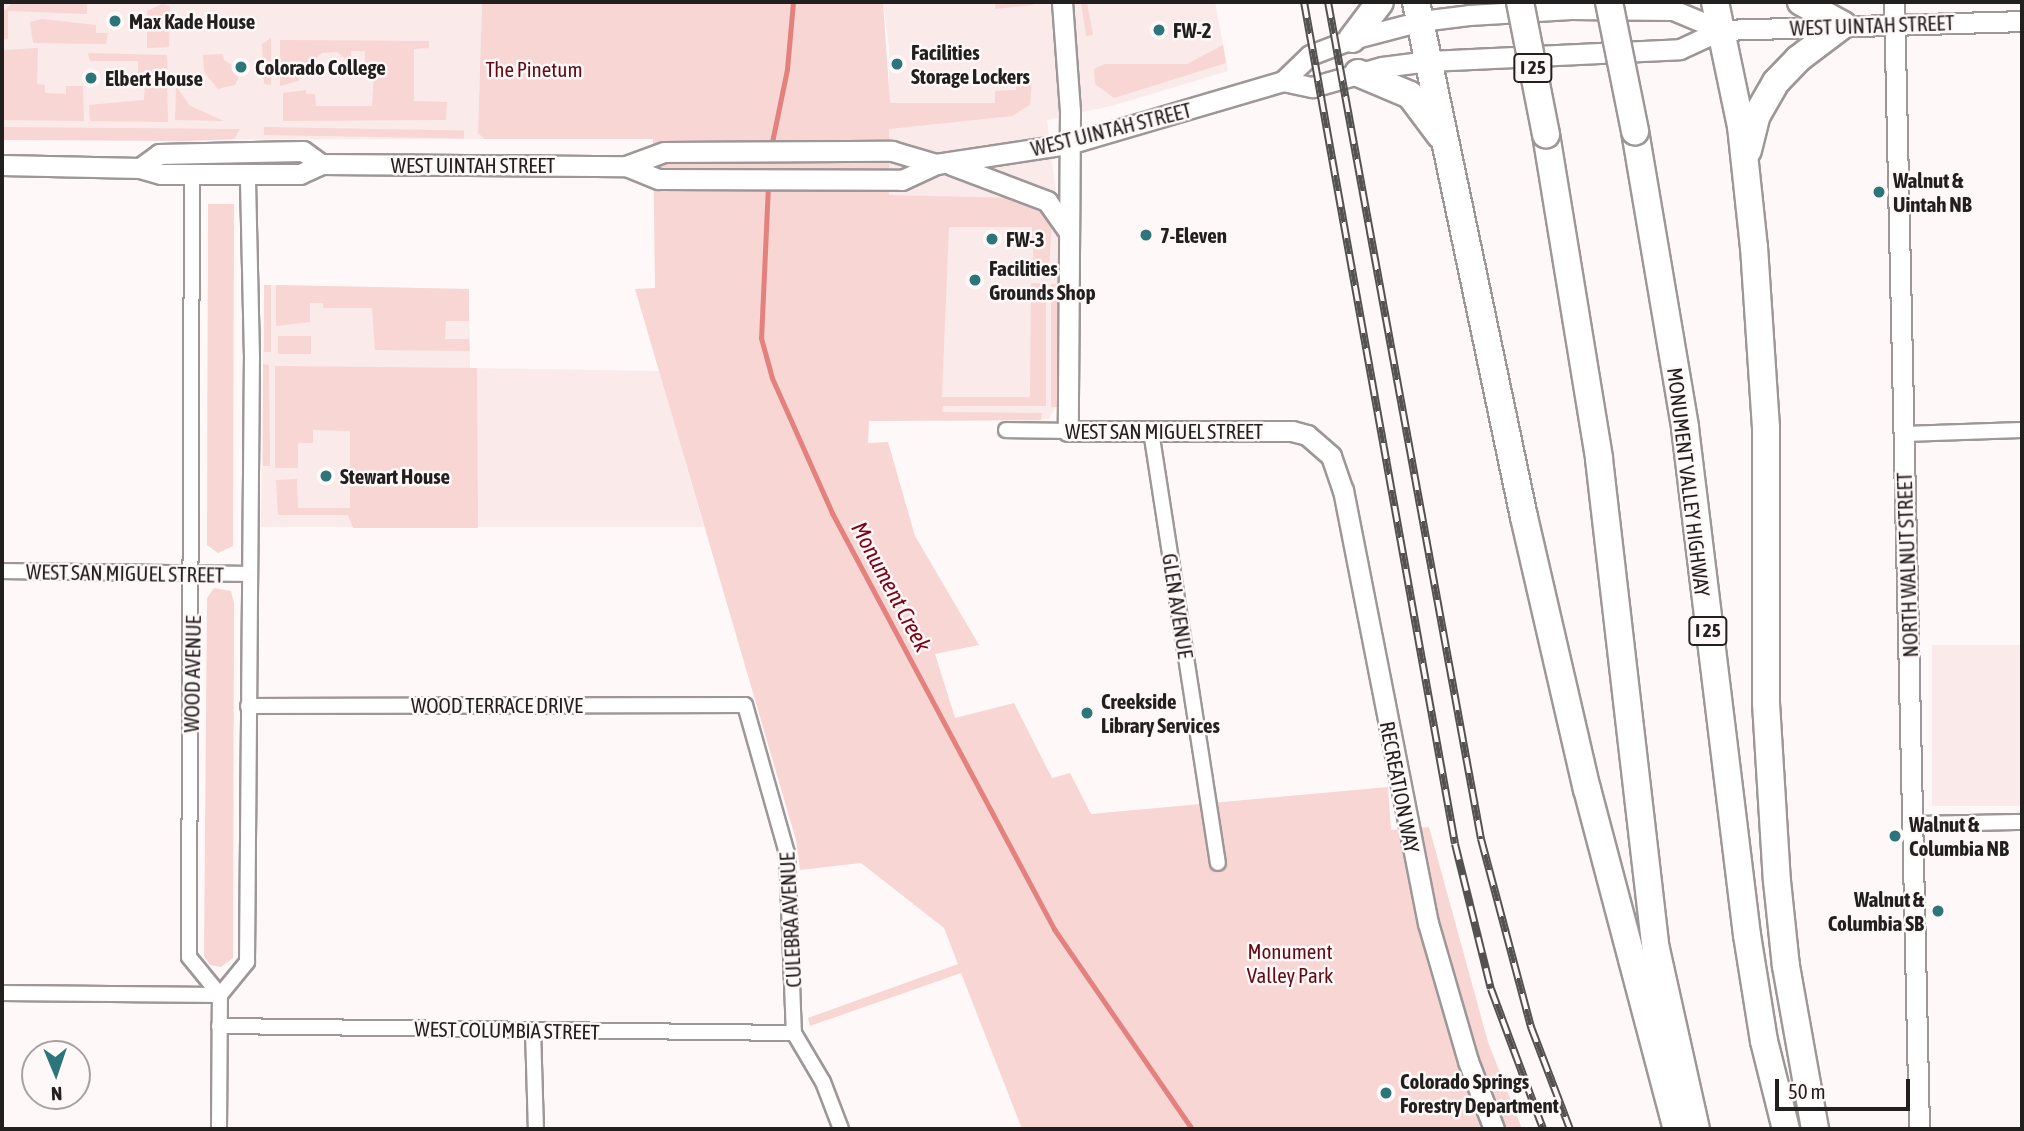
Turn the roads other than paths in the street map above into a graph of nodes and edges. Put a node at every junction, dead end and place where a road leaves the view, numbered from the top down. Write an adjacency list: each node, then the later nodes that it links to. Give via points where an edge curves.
1 (1062, 2): 17 (main road, via 1068,45)
2 (1380, 2): 13 (highway)
3 (1520, 2): 52 (highway, I 25, bridge, via 1599,459 1656,949)
4 (1609, 2): 53 (highway, MONUMENT VALLEY HIGHWAY / I 25, bridge, via 1685,428 1746,935 1764,1041)
5 (1715, 2): 12 (highway)
6 (1801, 2): 11 (highway)
7 (1894, 2): 10 (main road, NORTH WALNUT STREET)
8 (1418, 12): 12 (main road, WEST UINTAH STREET, via 1673,10); 13 (main road, WEST UINTAH STREET); 14 (highway)
9 (2022, 21): 10 (main road, WEST UINTAH STREET)
10 (1894, 23): 11 (main road, WEST UINTAH STREET); 32 (main road, NORTH WALNUT STREET)
11 (1843, 25): 12 (main road, WEST UINTAH STREET); 19 (highway, via 1776,82 1757,116)
12 (1721, 30): 14 (main road, WEST UINTAH STREET, via 1680,49); 19 (highway)
13 (1352, 38): 16 (main road, WEST UINTAH STREET, via 1310,55)
14 (1429, 61): 15 (main road, WEST UINTAH STREET); 18 (highway)
15 (1358, 74): 16 (main road, WEST UINTAH STREET, via 1312,87); 18 (highway, via 1410,94)
16 (1283, 81): 17 (main road, WEST UINTAH STREET)
17 (1069, 144): 21 (main road, WEST UINTAH STREET); 27 (main road)
18 (1445, 144): 51 (highway, via 1581,762)
19 (1745, 161): 54 (highway, via 1766,428 1766,703 1777,881 1786,966)
20 (321, 164): 23 (main road, WEST UINTAH STREET); 24 (main road, WEST UINTAH STREET, via 303,151 159,154); 26 (main road, WEST UINTAH STREET, via 300,174)
21 (942, 164): 23 (main road, WEST UINTAH STREET, via 892,151 684,151 650,154); 23 (main road, WEST UINTAH STREET, via 892,181 650,178); 27 (main road, via 1047,201)
22 (2, 165): 24 (main road, WEST UINTAH STREET)
23 (626, 166)
24 (140, 168): 25 (main road, WEST UINTAH STREET, via 161,174)
25 (192, 174): 26 (main road, WEST UINTAH STREET); 36 (street, WOOD AVENUE)
26 (248, 174): 35 (street)
27 (1069, 237): 29 (main road)
28 (1006, 430): 29 (street, WEST SAN MIGUEL STREET)
29 (1068, 430): 31 (main road, WEST SAN MIGUEL STREET)
30 (2022, 430): 32 (street)
31 (1151, 431): 33 (main road, WEST SAN MIGUEL STREET, via 1292,431); 41 (street, GLEN AVENUE)
32 (1904, 434): 40 (main road, NORTH WALNUT STREET)
33 (1320, 443): 50 (main road, RECREATION WAY, via 1331,456 1343,490 1428,923 1468,1061)
34 (2, 571): 36 (street, WEST SAN MIGUEL STREET)
35 (249, 574): 36 (street, WEST SAN MIGUEL STREET); 38 (street)
36 (194, 575): 43 (street, WOOD AVENUE, via 189,957)
37 (745, 705): 38 (street, WOOD TERRACE DRIVE); 46 (street, CULEBRA AVENUE, via 787,853)
38 (248, 706): 43 (street, via 247,962)
39 (2022, 822): 40 (street)
40 (1914, 824): 55 (main road, NORTH WALNUT STREET)
41 (1218, 863)
42 (2, 993): 43 (street)
43 (220, 995): 44 (street)
44 (219, 1027): 45 (street, WEST COLUMBIA STREET); 47 (street)
45 (533, 1030): 46 (street, WEST COLUMBIA STREET); 48 (street)
46 (794, 1033): 49 (street, CULEBRA AVENUE, via 823,1082)
47 (219, 1129)
48 (536, 1129)
49 (841, 1129)
50 (1494, 1129)
51 (1676, 1129)
52 (1696, 1129)
53 (1786, 1129)
54 (1815, 1129)
55 (1919, 1129)

